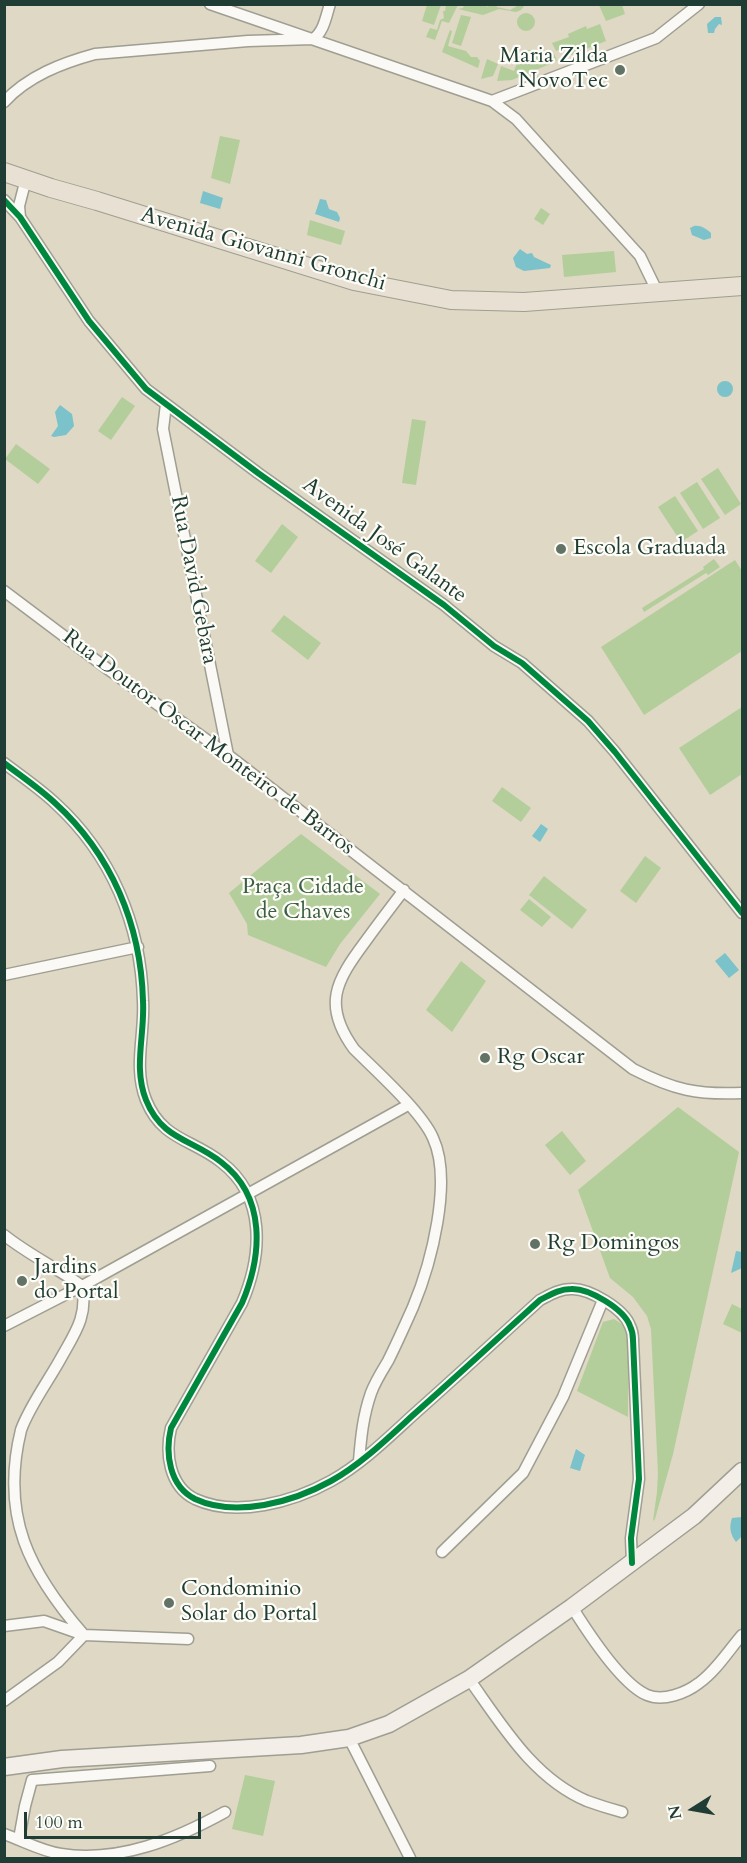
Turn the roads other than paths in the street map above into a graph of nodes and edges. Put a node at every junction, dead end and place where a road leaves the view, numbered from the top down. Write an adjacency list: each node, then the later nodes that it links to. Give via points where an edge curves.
1 (210, 4): 4 (street)
2 (330, 4): 4 (street, via 322,28)
3 (699, 4): 5 (street, via 656,38)
4 (313, 39): 5 (street); 6 (street, via 95,54 43,73)
5 (492, 101): 12 (street, via 516,119 640,256)
6 (4, 102)
7 (4, 172): 8 (main road, Avenida Giovanni Gronchi)
8 (26, 179): 10 (street, via 19,206); 12 (main road, Avenida Giovanni Gronchi, via 354,281 451,300 524,302)
9 (4, 200): 10 (street, Avenida José Galante)
10 (21, 217): 13 (street, Avenida José Galante, via 89,321 135,378)
11 (742, 285): 12 (main road, Avenida Giovanni Gronchi)
12 (657, 291)
13 (166, 404): 15 (street, Rua David Gebara, via 163,429); 18 (street, Avenida José Galante, via 444,605 562,698 615,752)
14 (4, 591): 15 (street, Rua Doutor Oscar Monteiro de Barros)
15 (228, 755): 17 (street, Rua Doutor Oscar Monteiro de Barros)
16 (4, 763): 19 (street, via 55,802 90,841 118,886)
17 (404, 890): 21 (street, Rua Doutor Oscar Monteiro de Barros, via 633,1068 673,1088 697,1093); 22 (street, via 344,971 336,1006 338,1022 349,1043)
18 (742, 913)
19 (138, 947): 20 (street); 23 (street, via 144,1000 138,1066 147,1102 168,1132 221,1161)
20 (4, 975)
21 (742, 1093)
22 (408, 1105): 23 (street); 29 (street, via 434,1138 441,1176 440,1205 418,1295 372,1391 361,1432)
23 (248, 1194): 25 (street); 29 (street, via 257,1240 252,1277 242,1303 171,1428 167,1445 174,1476 190,1496 213,1506 233,1508 286,1500 331,1481)
24 (4, 1235): 25 (street)
25 (82, 1286): 27 (street); 35 (street, via 85,1301 79,1325 21,1428 10,1494 13,1522 28,1561 53,1600)
26 (603, 1300): 29 (street, via 582,1289 559,1290 540,1300); 31 (street, via 563,1397 523,1473); 32 (street, via 624,1316 633,1340 639,1479 631,1538)
27 (4, 1326)
28 (742, 1458): 30 (street)
29 (359, 1461)
30 (739, 1474): 32 (main road, via 694,1516)
31 (442, 1552)
32 (632, 1563): 33 (main road)
33 (572, 1607): 36 (street, via 624,1677 647,1695 658,1697 698,1684); 38 (main road)
34 (4, 1626): 35 (street, via 44,1621)
35 (84, 1635): 37 (street); 39 (street, via 58,1662)
36 (742, 1635)
37 (188, 1639)
38 (469, 1679): 40 (main road, via 389,1724); 44 (street, via 520,1750 551,1780 586,1800)
39 (4, 1701)
40 (349, 1738): 42 (main road, via 302,1745 62,1759); 47 (street)
41 (210, 1766): 46 (street, via 33,1780)
42 (4, 1767)
43 (225, 1812): 46 (street, via 192,1831 126,1852 62,1854)
44 (622, 1812)
45 (4, 1834): 46 (street)
46 (19, 1839)
47 (410, 1858)

